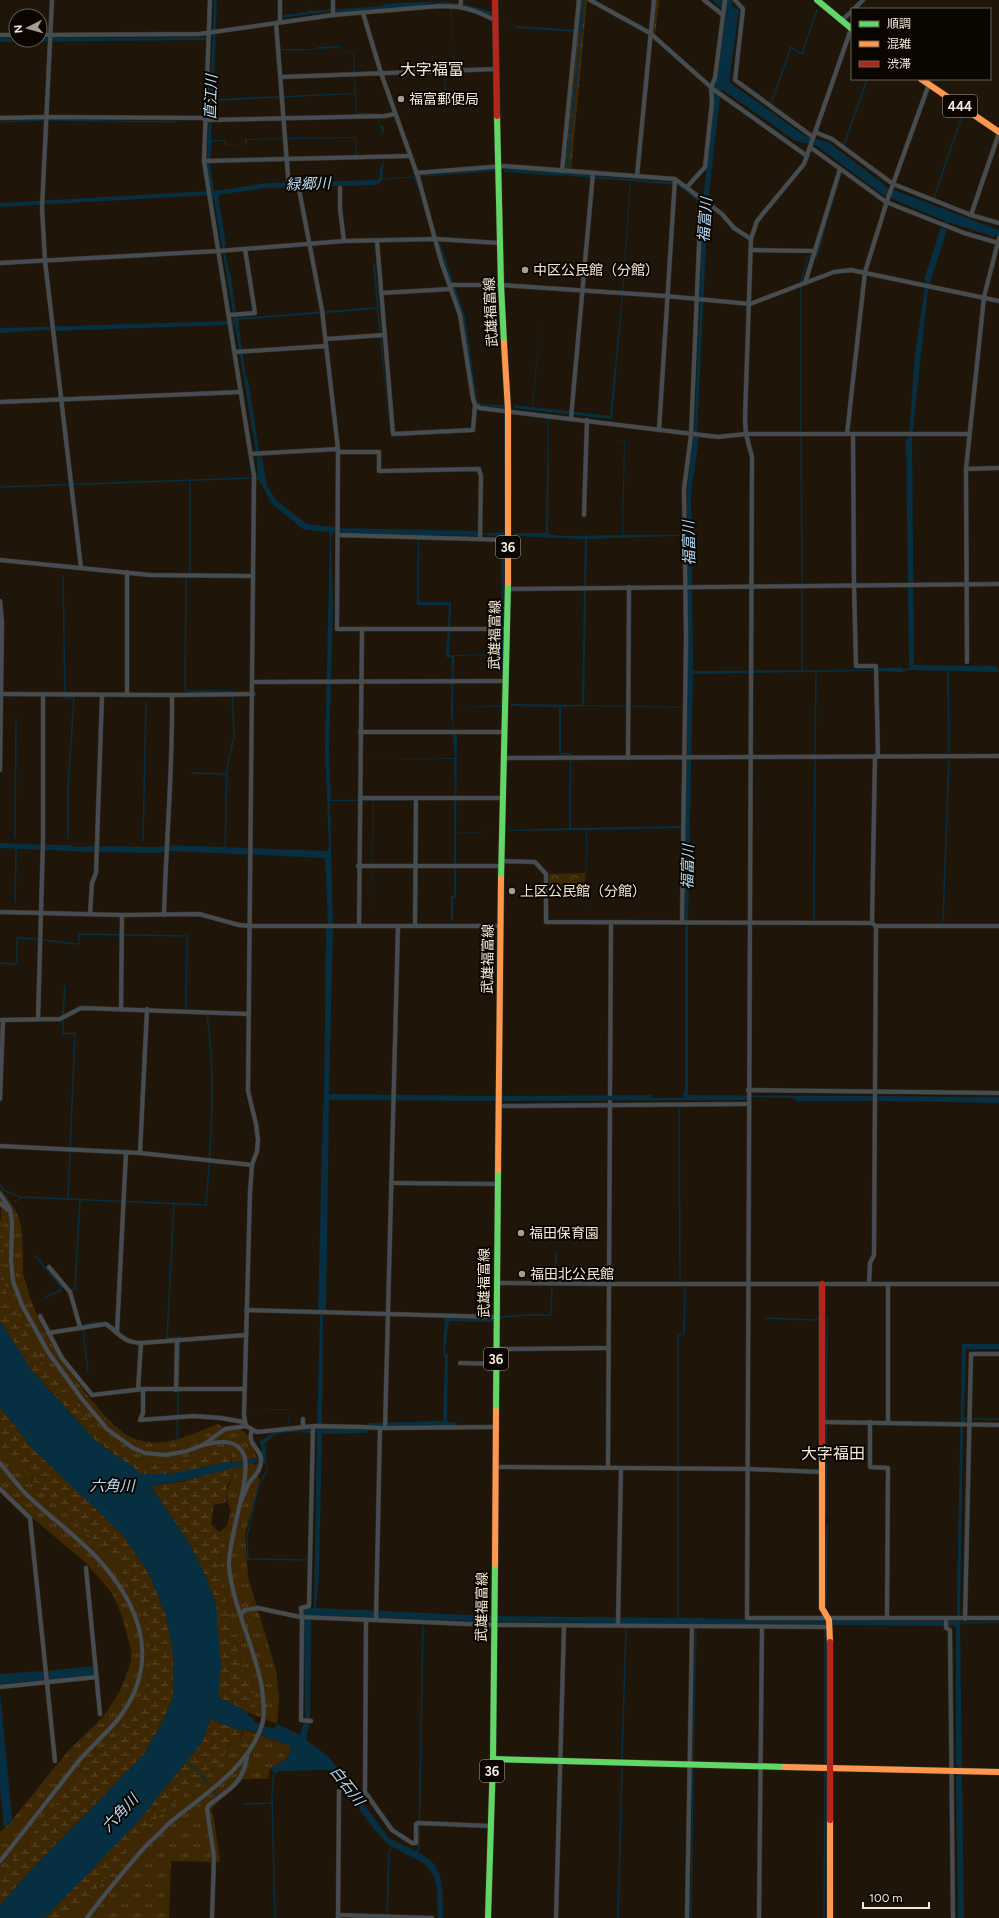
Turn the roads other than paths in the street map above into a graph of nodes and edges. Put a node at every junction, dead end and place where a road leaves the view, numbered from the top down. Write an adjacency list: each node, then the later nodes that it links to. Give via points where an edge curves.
1 (52, 0): 28 (street)
2 (210, 0): 25 (street)
3 (280, 0): 23 (street)
4 (333, 0): 17 (street)
5 (495, 0): 21 (main road, 武雄福富線 / 36)
6 (579, 0): 50 (street)
7 (590, 0): 27 (street)
8 (654, 0): 27 (street)
9 (704, 0): 20 (street)
10 (725, 0): 20 (street)
11 (735, 0): 42 (street, via 743,9 735,80)
12 (817, 0): 22 (main road)
13 (863, 0): 16 (street)
14 (440, 3): 15 (street, via 451,7); 19 (street)
15 (460, 4): 21 (street)
16 (855, 8)
17 (333, 12): 19 (street); 23 (street)
18 (851, 12): 22 (street)
19 (363, 13): 30 (street)
20 (723, 13): 34 (street)
21 (495, 20): 29 (main road, 武雄福富線 / 36)
22 (842, 20): 24 (main road)
23 (278, 22): 25 (street); 31 (street)
24 (851, 28)
25 (210, 32): 28 (street); 39 (street)
26 (851, 32): 40 (street)
27 (650, 33): 34 (street); 53 (street)
28 (50, 38): 36 (street)
29 (496, 70): 30 (street); 48 (main road, 武雄福富線 / 36)
30 (381, 73): 31 (street); 35 (street)
31 (280, 77): 38 (street)
32 (922, 80): 33 (main road, 444)
33 (928, 84): 41 (main road, 444); 55 (street)
34 (712, 89): 45 (street); 56 (street, via 705,167)
35 (395, 114): 38 (street); 44 (street)
36 (46, 117): 37 (street); 39 (street); 73 (street, via 42,198)
37 (0, 118)
38 (284, 118): 39 (street); 46 (street)
39 (207, 120): 47 (street)
40 (815, 132): 42 (street); 55 (street, via 832,139)
41 (999, 132): 60 (street)
42 (813, 137): 43 (street)
43 (810, 147): 45 (street); 49 (street)
44 (409, 156): 46 (street); 52 (street)
45 (807, 156): 63 (street, via 804,164 756,221)
46 (287, 160): 47 (street); 68 (street, via 289,189 299,189)
47 (205, 161): 71 (street, via 207,189)
48 (499, 167): 50 (street); 52 (street); 67 (main road, 武雄福富線 / 36)
49 (840, 169): 58 (street); 72 (street)
50 (566, 171): 51 (street)
51 (593, 173): 53 (street); 79 (street)
52 (417, 175): 62 (street)
53 (637, 176): 54 (street)
54 (675, 182): 56 (street); 81 (street)
55 (892, 186): 58 (street); 60 (street)
56 (688, 187): 59 (street)
57 (340, 188): 64 (street)
58 (887, 200): 66 (street, via 964,233); 75 (street)
59 (702, 201): 63 (street); 83 (street)
60 (971, 215): 61 (street)
61 (999, 223)
62 (435, 239): 65 (street); 67 (street); 78 (street)
63 (751, 239): 70 (street)
64 (344, 241): 65 (street); 68 (street)
65 (377, 241): 80 (street)
66 (999, 241): 82 (street)
67 (500, 243): 77 (main road, 武雄福富線 / 36)
68 (310, 244): 69 (street); 88 (street)
69 (245, 249): 71 (street); 86 (street, via 255,313)
70 (752, 250): 72 (street); 85 (street)
71 (222, 251): 73 (street); 86 (street)
72 (815, 251): 76 (street)
73 (45, 261): 74 (street); 92 (street)
74 (0, 263)
75 (865, 272): 76 (street, via 844,270); 82 (street); 100 (street)
76 (805, 283): 85 (street)
77 (501, 285): 78 (street); 79 (street); 95 (main road, 武雄福富線 / 36)
78 (452, 286): 80 (street); 94 (street, via 460,315)
79 (583, 291): 81 (street); 96 (street)
80 (381, 293): 87 (street)
81 (666, 296): 83 (street); 98 (street)
82 (984, 297): 84 (street); 102 (street)
83 (698, 300): 85 (street); 103 (street)
84 (999, 300)
85 (750, 304): 99 (street)
86 (230, 315): 90 (street)
87 (381, 335): 88 (street); 94 (street, via 393,434 473,430)
88 (326, 339): 89 (street)
89 (326, 346): 90 (street); 104 (street)
90 (236, 352): 91 (street)
91 (241, 392): 92 (street); 105 (street)
92 (62, 400): 93 (street); 113 (street)
93 (0, 402)
94 (475, 405): 95 (street, via 480,408)
95 (505, 410): 96 (street); 111 (main road, 武雄福富線 / 36)
96 (572, 415): 97 (street)
97 (587, 420): 98 (street); 108 (street)
98 (659, 430): 103 (street)
99 (746, 434): 100 (street); 103 (street, via 718,437); 120 (street, via 752,457)
100 (847, 434): 101 (street)
101 (853, 434): 102 (street); 118 (street)
102 (969, 434): 107 (street)
103 (694, 435): 119 (street, via 684,489)
104 (338, 450): 105 (street); 109 (street); 110 (street, via 379,452 379,471 479,469)
105 (253, 454): 115 (street)
106 (999, 468): 107 (street)
107 (966, 469): 116 (street)
108 (584, 515)
109 (338, 532): 110 (street); 124 (street, via 337,630)
110 (480, 536): 111 (street)
111 (505, 540): 122 (main road, 武雄福富線 / 36)
112 (0, 560): 113 (street)
113 (81, 568): 114 (street)
114 (127, 572): 115 (street, via 150,575); 134 (street)
115 (252, 576): 129 (street)
116 (967, 584): 117 (street); 118 (street); 126 (street)
117 (999, 584)
118 (854, 585): 120 (street); 139 (street, via 856,666 876,666)
119 (688, 586): 120 (street); 121 (street); 141 (street)
120 (751, 586): 142 (street)
121 (629, 587): 122 (street); 144 (street)
122 (508, 589): 125 (main road, 武雄福富線 / 36)
123 (0, 601): 130 (street)
124 (362, 629): 125 (street); 127 (street)
125 (504, 629): 128 (main road, 武雄福富線 / 36)
126 (967, 662)
127 (361, 681): 128 (street); 129 (street); 137 (street)
128 (504, 681): 138 (main road, 武雄福富線 / 36)
129 (252, 682): 132 (street)
130 (2, 694): 131 (street); 136 (street)
131 (43, 694): 133 (street); 153 (street)
132 (252, 694): 135 (street); 161 (street)
133 (102, 695): 134 (street); 154 (street, via 96,873 92,883)
134 (127, 695): 135 (street)
135 (172, 696): 156 (street, via 171,795 166,844)
136 (0, 712): 145 (street)
137 (360, 732): 138 (street); 147 (street)
138 (505, 732): 143 (main road, 武雄福富線 / 36)
139 (876, 756): 140 (street); 142 (street); 160 (street)
140 (999, 756)
141 (685, 757): 142 (street); 144 (street); 158 (street)
142 (751, 757): 159 (street)
143 (505, 758): 144 (street); 146 (main road, 武雄福富線 / 36)
144 (628, 758)
145 (0, 770)
146 (503, 798): 148 (street); 149 (main road, 武雄福富線 / 36)
147 (360, 800): 148 (street); 150 (street)
148 (416, 800): 151 (street)
149 (502, 864): 151 (street); 157 (street, via 535,862 546,874 546,922); 165 (main road, 武雄福富線 / 36)
150 (358, 866): 151 (street); 162 (street)
151 (416, 867): 164 (street)
152 (0, 912): 153 (street)
153 (41, 912): 154 (street); 170 (street)
154 (90, 914): 155 (street)
155 (122, 915): 156 (street); 167 (street)
156 (164, 915): 161 (street, via 199,914)
157 (611, 922): 158 (street); 173 (street)
158 (682, 922): 159 (street)
159 (749, 923): 160 (street); 175 (street)
160 (874, 925): 166 (street); 174 (street)
161 (250, 926): 162 (street); 169 (street)
162 (359, 926): 163 (street)
163 (398, 926): 164 (street); 183 (street)
164 (415, 926): 165 (street)
165 (500, 926): 178 (main road, 武雄福富線 / 36)
166 (999, 926)
167 (121, 1009): 168 (street); 170 (street, via 81,1008 60,1019)
168 (147, 1009): 169 (street); 181 (street)
169 (249, 1014): 182 (street, via 248,1091 258,1140)
170 (38, 1019): 171 (street)
171 (2, 1020): 176 (street)
172 (999, 1093): 174 (street)
173 (610, 1094)
174 (875, 1096): 175 (street); 193 (street, via 874,1255 870,1264)
175 (748, 1097): 177 (street); 191 (street)
176 (0, 1099)
177 (610, 1104): 178 (street); 190 (street)
178 (498, 1105): 184 (main road, 武雄福富線 / 36)
179 (0, 1146): 180 (street)
180 (126, 1152): 181 (street); 201 (street)
181 (140, 1153): 182 (street)
182 (252, 1165): 196 (street)
183 (391, 1182): 184 (street); 197 (street)
184 (497, 1184): 189 (main road, 武雄福富線 / 36)
185 (0, 1194): 187 (street)
186 (0, 1203): 187 (street)
187 (10, 1212): 226 (street, via 11,1260 17,1294 48,1352 95,1415 121,1440 145,1453 176,1454)
188 (49, 1267): 200 (street, via 70,1292)
189 (497, 1283): 190 (street); 199 (main road, 武雄福富線 / 36)
190 (610, 1284): 191 (street); 206 (street)
191 (748, 1284): 192 (street); 231 (street)
192 (822, 1284): 193 (street); 215 (main road)
193 (869, 1284): 194 (street)
194 (888, 1284): 195 (street); 218 (street)
195 (999, 1284)
196 (246, 1310): 197 (street); 203 (street)
197 (387, 1315): 199 (street); 222 (street)
198 (40, 1316): 202 (street)
199 (496, 1317): 207 (main road, 武雄福富線 / 36)
200 (82, 1327): 201 (street, via 106,1324); 202 (street)
201 (117, 1330): 205 (street, via 125,1340)
202 (48, 1333): 212 (street, via 62,1358 92,1395)
203 (246, 1335): 204 (street); 211 (street)
204 (179, 1341): 205 (street); 213 (street)
205 (141, 1343): 212 (street)
206 (609, 1348): 207 (street); 229 (street)
207 (496, 1349): 210 (main road, 武雄福富線 / 36)
208 (999, 1354): 217 (street, via 971,1354)
209 (460, 1363): 210 (street)
210 (496, 1364): 224 (main road, 武雄福富線 / 36)
211 (244, 1389): 213 (street); 219 (street)
212 (140, 1390): 213 (street); 219 (street, via 143,1413 140,1420 178,1417 220,1418)
213 (178, 1390)
214 (303, 1419): 223 (street)
215 (825, 1422): 216 (street); 232 (main road)
216 (870, 1422): 218 (street); 238 (street, via 870,1467 888,1468)
217 (968, 1422): 218 (street); 220 (street); 239 (street)
218 (888, 1423)
219 (245, 1424): 225 (street); 226 (street, via 225,1429)
220 (999, 1425)
221 (314, 1426): 222 (street); 223 (street); 237 (street, via 309,1606 301,1608)
222 (384, 1426): 224 (street); 241 (street)
223 (303, 1427): 225 (street, via 265,1432)
224 (495, 1427): 228 (main road, 武雄福富線 / 36)
225 (252, 1430): 234 (street, via 251,1443 261,1459 260,1470 249,1484)
226 (202, 1445): 234 (street, via 211,1442 233,1442 242,1450 246,1470)
227 (0, 1462): 266 (street, via 26,1493 78,1538 123,1590 138,1626 144,1658 136,1685 123,1712 78,1762)
228 (495, 1467): 229 (street); 244 (main road, 武雄福富線 / 36)
229 (608, 1468): 230 (street)
230 (621, 1468): 231 (street); 247 (street)
231 (748, 1469): 232 (street); 245 (street, via 747,1618)
232 (822, 1472): 245 (main road, via 822,1608)
233 (0, 1489): 251 (street, via 30,1518)
234 (238, 1508): 236 (street, via 229,1553 230,1577)
235 (86, 1568): 250 (street)
236 (241, 1614): 237 (street, via 245,1610 258,1608); 255 (street, via 260,1673 263,1698 263,1720 258,1737)
237 (305, 1617): 243 (street); 254 (street, via 302,1620 301,1720)
238 (888, 1618): 242 (street); 245 (street)
239 (964, 1618): 240 (street); 242 (street)
240 (999, 1618)
241 (376, 1619): 243 (street); 244 (street)
242 (946, 1619): 262 (street, via 946,1628 950,1630)
243 (366, 1620): 265 (street, via 365,1792 392,1830 412,1843 416,1843 416,1824 419,1823)
244 (494, 1624): 246 (street); 256 (main road, 武雄福富線 / 36)
245 (828, 1624): 249 (street); 261 (main road)
246 (564, 1625): 247 (street); 258 (street)
247 (618, 1625): 248 (street)
248 (694, 1626): 249 (street); 259 (street)
249 (762, 1627): 260 (street)
250 (97, 1678): 251 (street); 253 (street)
251 (47, 1683): 252 (street); 257 (street)
252 (0, 1687)
253 (100, 1714)
254 (311, 1721)
255 (247, 1755): 268 (street, via 152,1840 120,1874); 269 (street, via 240,1778 232,1789 209,1805 207,1810 214,1856)
256 (493, 1759): 258 (main road); 265 (main road, 武雄福富線 / 36)
257 (55, 1761)
258 (560, 1761): 259 (main road); 272 (street)
259 (690, 1765): 260 (main road); 273 (street)
260 (761, 1766): 261 (main road); 274 (street)
261 (830, 1768): 262 (main road); 275 (main road)
262 (953, 1771): 263 (main road); 276 (street)
263 (999, 1772)
264 (339, 1791): 267 (street)
265 (490, 1826): 271 (main road, 武雄福富線 / 36)
266 (0, 1861)
267 (338, 1917): 270 (street)
268 (87, 1918)
269 (212, 1918)
270 (432, 1918)
271 (488, 1918)
272 (556, 1918)
273 (687, 1918)
274 (759, 1918)
275 (830, 1918)
276 (953, 1918)

